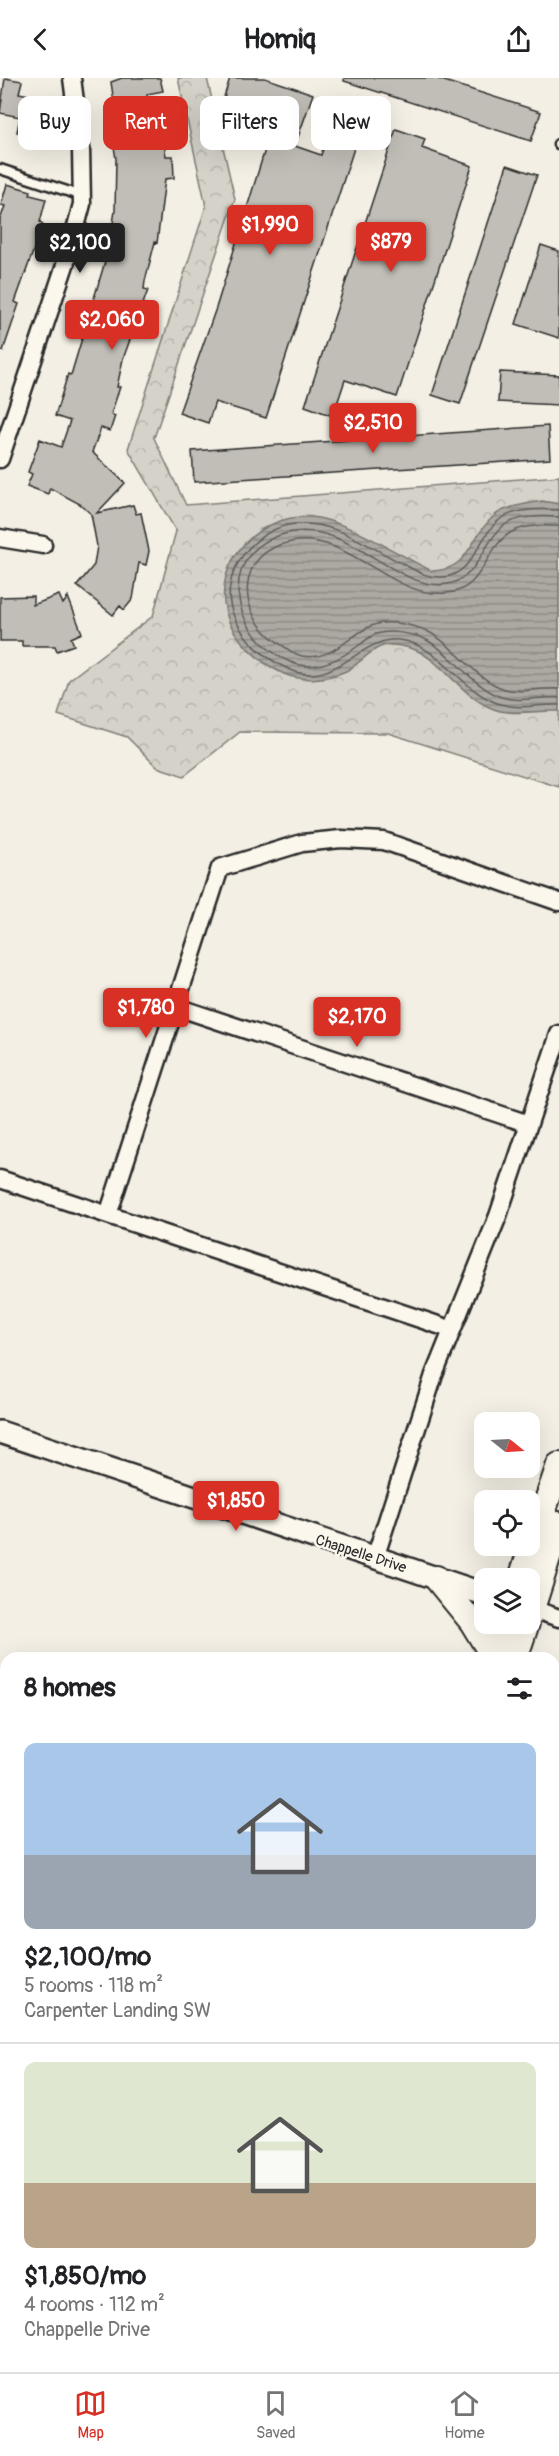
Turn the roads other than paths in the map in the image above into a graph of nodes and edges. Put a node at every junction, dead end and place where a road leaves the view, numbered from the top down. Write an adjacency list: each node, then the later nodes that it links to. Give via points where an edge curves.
1 (72, 78): 3 (street, via 81,148)
2 (0, 169): 3 (lane)
3 (82, 196): 4 (street, via 71,244 9,419)
4 (0, 459)
5 (0, 538): 6 (street)
6 (43, 545)
7 (559, 902): 8 (street, via 384,841 341,839 302,843 220,868)
8 (174, 1006): 10 (street); 12 (street)
9 (559, 1034): 10 (street)
10 (529, 1124): 13 (street, via 491,1235)
11 (0, 1179): 12 (street)
12 (108, 1215): 13 (street)
13 (450, 1329): 17 (street)
14 (0, 1432): 17 (street, Chappelle Drive)
15 (559, 1465): 18 (main road)
16 (559, 1524): 20 (main road)
17 (375, 1558): 19 (street, Chappelle Drive)
18 (524, 1568)
19 (436, 1578): 21 (street, Chappelle Drive); 26 (main road)
20 (540, 1581)
21 (474, 1590)
22 (540, 1615): 23 (street)
23 (559, 1618)
24 (502, 1634): 27 (main road)
25 (523, 1634): 28 (main road)
26 (490, 1652)
27 (496, 1652)
28 (518, 1652)

